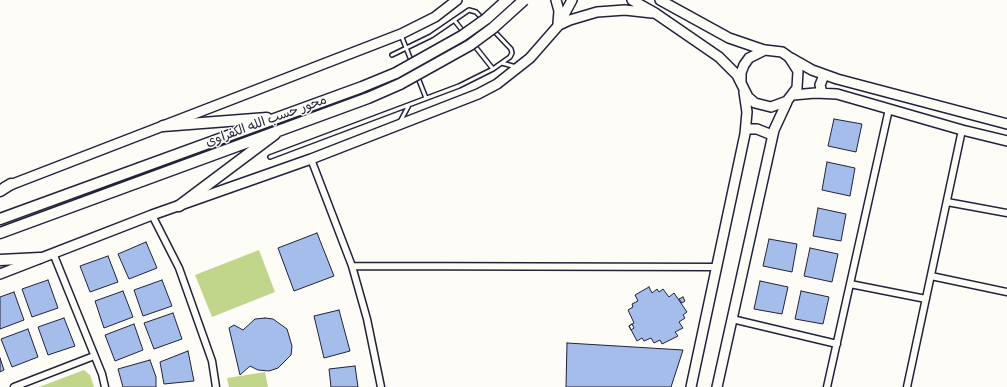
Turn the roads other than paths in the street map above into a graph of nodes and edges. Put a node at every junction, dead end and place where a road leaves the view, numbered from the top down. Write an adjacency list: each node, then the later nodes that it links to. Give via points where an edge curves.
1 (457, 0): 11 (street, via 435,17)
2 (507, 0): 26 (main road, محور حسب الله الكفراوى, bridge, via 462,36 396,73)
3 (524, 0): 30 (main road, محور حسب الله الكفراوى, bridge, via 470,45 400,84)
4 (556, 0): 10 (street, via 559,11)
5 (572, 0): 10 (street)
6 (632, 0): 8 (street)
7 (661, 0): 13 (street, via 729,38)
8 (655, 13): 10 (street, via 625,10 597,12); 20 (street, via 713,52 726,63)
9 (454, 20): 12 (lane); 16 (lane, via 466,11 476,12 511,49 512,55); 18 (lane)
10 (558, 26): 17 (street, via 545,43)
11 (401, 34): 12 (lane); 29 (street)
12 (406, 49): 14 (lane); 22 (lane)
13 (765, 50): 15 (street, via 782,52); 20 (street, via 750,58 744,65 741,74)
14 (392, 55)
15 (789, 57): 19 (street); 23 (street, via 798,75 797,88)
16 (502, 63): 17 (lane); 18 (lane)
17 (520, 67): 27 (street, via 478,94)
18 (493, 69): 22 (lane, via 459,86)
19 (824, 75): 21 (street, via 820,86); 28 (street, via 939,108)
20 (742, 86): 23 (street, via 748,98 763,106 780,105); 31 (street, via 747,112)
21 (822, 93): 23 (street); 25 (street, via 837,94)
22 (426, 98): 24 (lane)
23 (790, 98): 33 (street, via 777,120)
24 (409, 105): 27 (lane); 35 (lane)
25 (889, 108): 32 (street); 52 (street)
26 (279, 117): 29 (main road); 43 (main road, محور حسب الله الكفراوى)
27 (399, 124): 36 (street)
28 (1007, 124)
29 (163, 126): 37 (street)
30 (284, 128): 40 (main road); 44 (main road, محور حسب الله الكفراوى)
31 (746, 129): 33 (street, via 762,130); 49 (street)
32 (962, 130): 34 (street); 39 (street)
33 (772, 135): 55 (street)
34 (1007, 140)
35 (270, 157)
36 (311, 159): 40 (street); 48 (street)
37 (11, 184): 38 (main road)
38 (0, 190)
39 (947, 202): 41 (street); 51 (street)
40 (178, 206): 42 (street)
41 (1007, 213)
42 (152, 215): 45 (street); 60 (street, via 179,268 212,361)
43 (0, 219)
44 (0, 233)
45 (53, 253): 46 (street); 57 (street)
46 (40, 258): 47 (main road); 50 (street)
47 (0, 260)
48 (352, 266): 49 (street); 61 (street, via 367,319)
49 (717, 267): 62 (street)
50 (0, 274)
51 (931, 276): 53 (street); 54 (street)
52 (850, 284): 54 (street); 56 (street)
53 (1007, 292)
54 (926, 299): 65 (street)
55 (732, 319): 56 (street); 63 (street)
56 (837, 344): 64 (street)
57 (94, 356): 58 (street); 59 (street)
58 (14, 387)
59 (105, 387)
60 (216, 387)
61 (381, 387)
62 (691, 387)
63 (717, 387)
64 (827, 387)
65 (907, 387)

